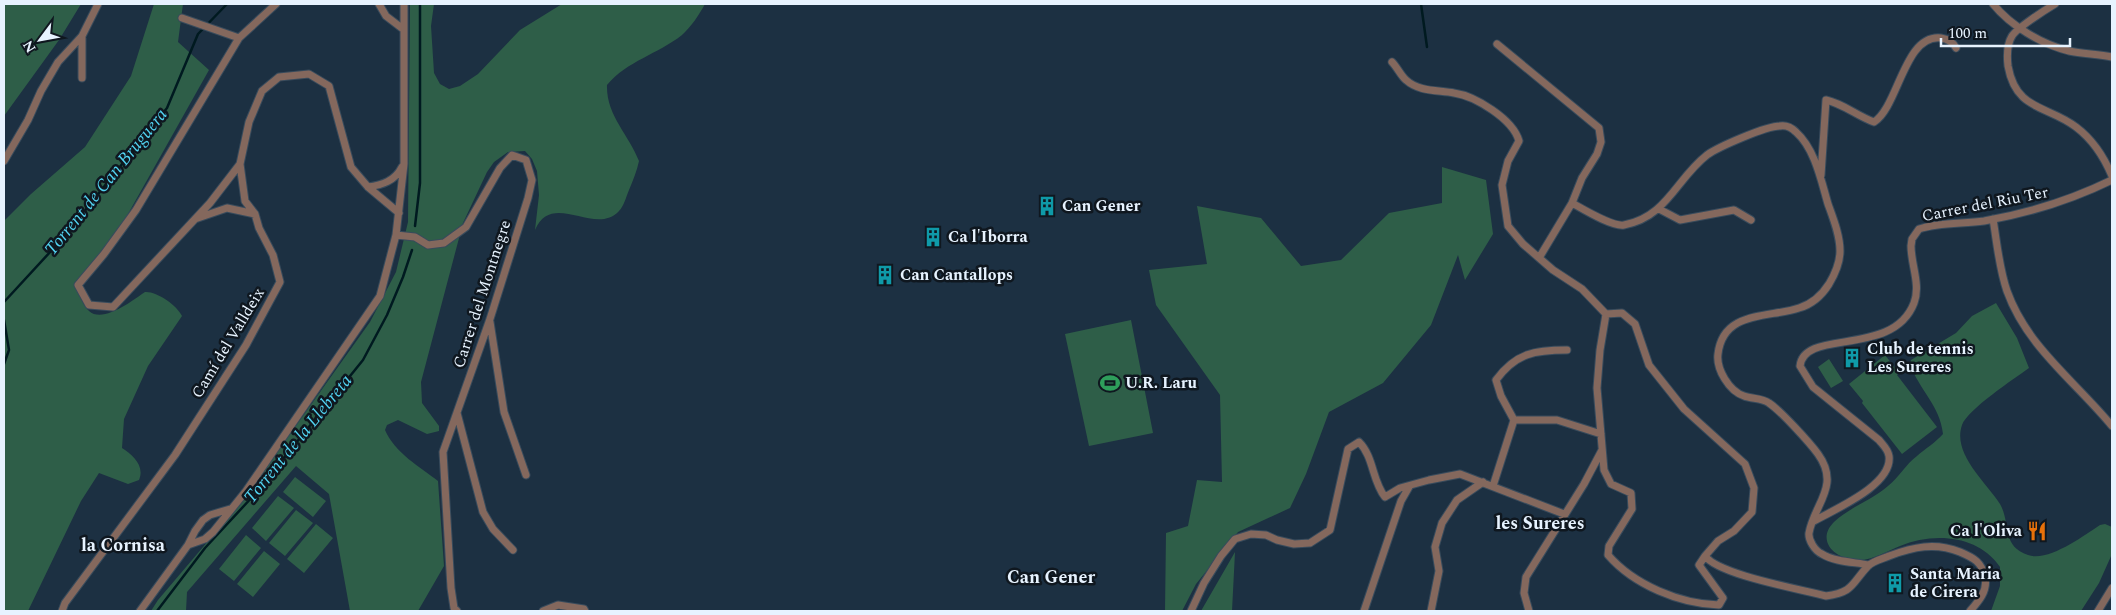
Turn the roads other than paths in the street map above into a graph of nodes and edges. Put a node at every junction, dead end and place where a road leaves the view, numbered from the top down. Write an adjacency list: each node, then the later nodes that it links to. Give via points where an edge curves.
1 (98, 4): 10 (street)
2 (276, 4): 11 (street)
3 (379, 4): 8 (street, via 386,16)
4 (404, 4): 8 (street)
5 (1993, 4): 9 (street)
6 (2055, 4): 9 (street)
7 (182, 18): 11 (street)
8 (404, 29): 19 (street)
9 (2021, 29): 14 (street, via 2067,50); 20 (street, via 2012,36 2007,56 2010,75 2019,92 2034,106 2077,127 2096,147)
10 (82, 36): 16 (street); 17 (street, via 58,62)
11 (239, 38): 30 (street, via 136,210 78,285 89,305 113,307)
12 (1497, 44): 24 (street, via 1600,128 1601,142 1597,154)
13 (1956, 48): 21 (street, via 1947,39 1925,42 1914,53 1880,118 1874,122 1837,102 1826,100)
14 (2112, 57)
15 (1392, 62): 32 (street, via 1406,80 1488,106 1517,133 1520,140 1508,161 1502,185 1506,217 1508,226)
16 (82, 78)
17 (4, 161)
18 (240, 164): 23 (street, Camí del Valldeix, via 249,122 262,91 279,77 308,74 329,86 351,167); 27 (street, Camí del Valldeix, via 246,201); 30 (street)
19 (404, 164): 23 (street, via 399,174 383,185); 26 (street)
20 (2112, 176)
21 (1820, 178): 25 (street, via 1815,161 1802,139 1788,127 1780,126 1708,154); 47 (street, via 1839,241 1839,259 1834,276 1820,297 1807,305 1750,317 1733,327 1722,340 1717,356 1723,375 1737,393 1769,403 1819,454 1826,472 1826,489)
22 (2112, 180): 28 (street, Carrer del Riu Ter, via 2047,208)
23 (368, 186): 26 (street, Camí del Valldeix)
24 (1572, 203): 25 (street, via 1621,225 1640,220); 32 (street)
25 (1660, 209): 29 (street, via 1680,220 1734,210)
26 (399, 213): 31 (street)
27 (255, 214): 30 (street, via 228,208); 53 (street, Camí del Valldeix, via 273,255 280,282 246,345 175,455)
28 (1993, 219): 38 (street, via 2003,277 2021,320 2043,352); 47 (street, Carrer del Riu Ter, via 1919,229 1911,246 1916,291 1914,303 1904,320 1880,336 1814,347 1804,355 1800,366 1813,387 1879,440 1889,456 1886,471 1874,486)
29 (1751, 220)
30 (192, 221)
31 (396, 235): 34 (street, Carrer del Montnegre, via 415,238 428,245 444,243 466,227 500,168 512,155 526,160 532,180 528,198); 45 (street, via 380,296)
32 (1539, 258): 33 (street, via 1582,289)
33 (1606, 314): 39 (street, via 1597,388); 50 (street, via 1622,313 1635,324 1649,365 1684,409 1745,464 1754,488 1752,512)
34 (490, 319): 36 (street, Carrer del Montnegre); 41 (street, via 504,412)
35 (1567, 350): 37 (street, via 1528,353 1505,367 1496,380 1500,396)
36 (456, 413): 49 (street, via 483,512 493,529); 55 (street, Carrer del Montnegre, via 443,452 451,588)
37 (1514, 420): 39 (street, via 1557,420); 43 (street)
38 (2112, 426)
39 (1601, 434): 40 (street)
40 (1602, 450): 46 (street); 50 (street, via 1604,470 1611,484 1631,493 1632,509 1609,546 1608,555 1618,567 1660,592 1706,605 1719,605 1723,598 1699,565)
41 (526, 475)
42 (1483, 482): 43 (street); 44 (street, via 1460,474); 60 (street, via 1457,500 1442,523 1435,546 1440,571)
43 (1493, 486): 46 (street)
44 (1409, 487): 58 (street, via 1400,488 1385,497 1379,489 1366,449 1359,442 1348,449 1330,530 1310,543 1294,544 1251,534 1236,539 1204,583); 59 (street, via 1401,501)
45 (230, 510): 48 (street, via 205,538); 48 (street, via 203,520)
46 (1564, 514): 61 (street, via 1526,577 1524,593)
47 (1813, 522): 51 (street, via 1808,534 1810,543 1821,554)
48 (188, 545): 54 (street)
49 (513, 550)
50 (1704, 556): 51 (street, via 1709,562 1733,572 1826,596 1842,594 1856,583)
51 (1869, 565): 62 (street, via 1912,547 1939,546 1971,557 1983,567 1986,584 1980,600)
52 (2112, 588): 63 (street)
53 (62, 611)
54 (140, 611)
55 (457, 611)
56 (543, 611): 57 (street, via 558,605)
57 (585, 611)
58 (1191, 611)
59 (1364, 611)
60 (1431, 611)
61 (1529, 611)
62 (1970, 611)
63 (2098, 611)

